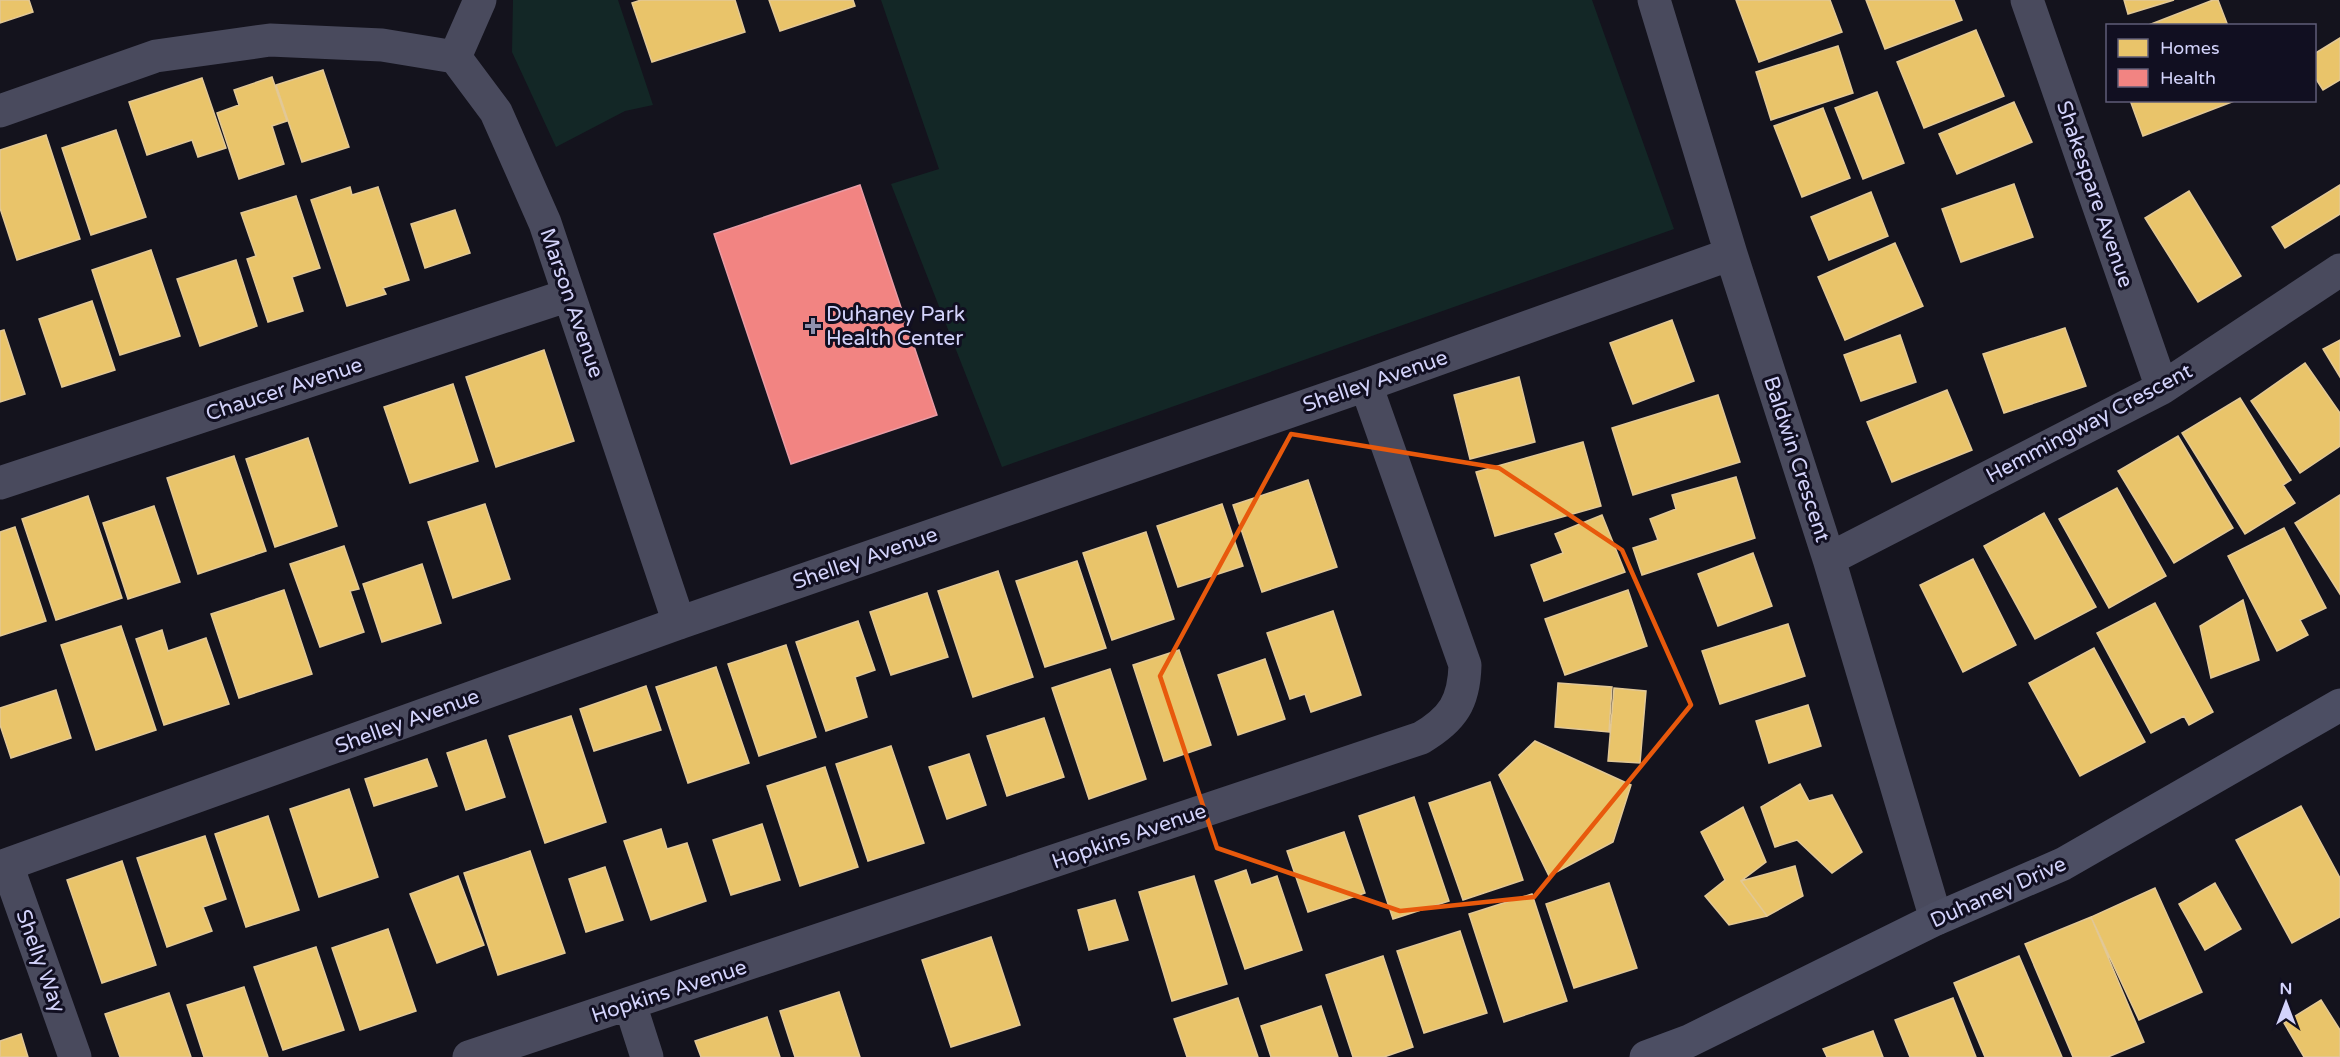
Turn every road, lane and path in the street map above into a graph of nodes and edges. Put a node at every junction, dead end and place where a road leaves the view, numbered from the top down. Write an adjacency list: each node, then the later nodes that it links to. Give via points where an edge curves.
1 (480, 0): 4 (street)
2 (1654, 0): 6 (street, Baldwin Crescent)
3 (2028, 0): 10 (street, Shakespare Avenue)
4 (455, 57): 5 (street, via 382,45 270,40 156,56); 8 (street, Marson Avenue, via 496,112 545,223)
5 (0, 111)
6 (1731, 254): 9 (street, Shelley Avenue); 12 (street, Baldwin Crescent)
7 (2340, 270): 10 (street, Hemmingway Crescent)
8 (568, 295): 11 (street, Chaucer Avenue); 13 (street, Marson Avenue)
9 (1366, 385): 13 (street, Shelley Avenue); 17 (street, Hopkins Avenue, via 1465,665 1460,698 1439,727 1421,738)
10 (2162, 388): 12 (street, Hemmingway Crescent)
11 (0, 483)
12 (1829, 560): 16 (street, Baldwin Crescent)
13 (680, 623): 15 (street, Shelley Avenue)
14 (2340, 705): 16 (street, Duhaney Drive, via 2063,864)
15 (3, 866): 18 (street, Shelly Way)
16 (1936, 919): 21 (street, Duhaney Drive, via 1689,1041)
17 (630, 1004): 19 (street, Hopkins Avenue); 20 (street)
18 (75, 1057)
19 (469, 1057)
20 (647, 1057)
21 (1646, 1057)

